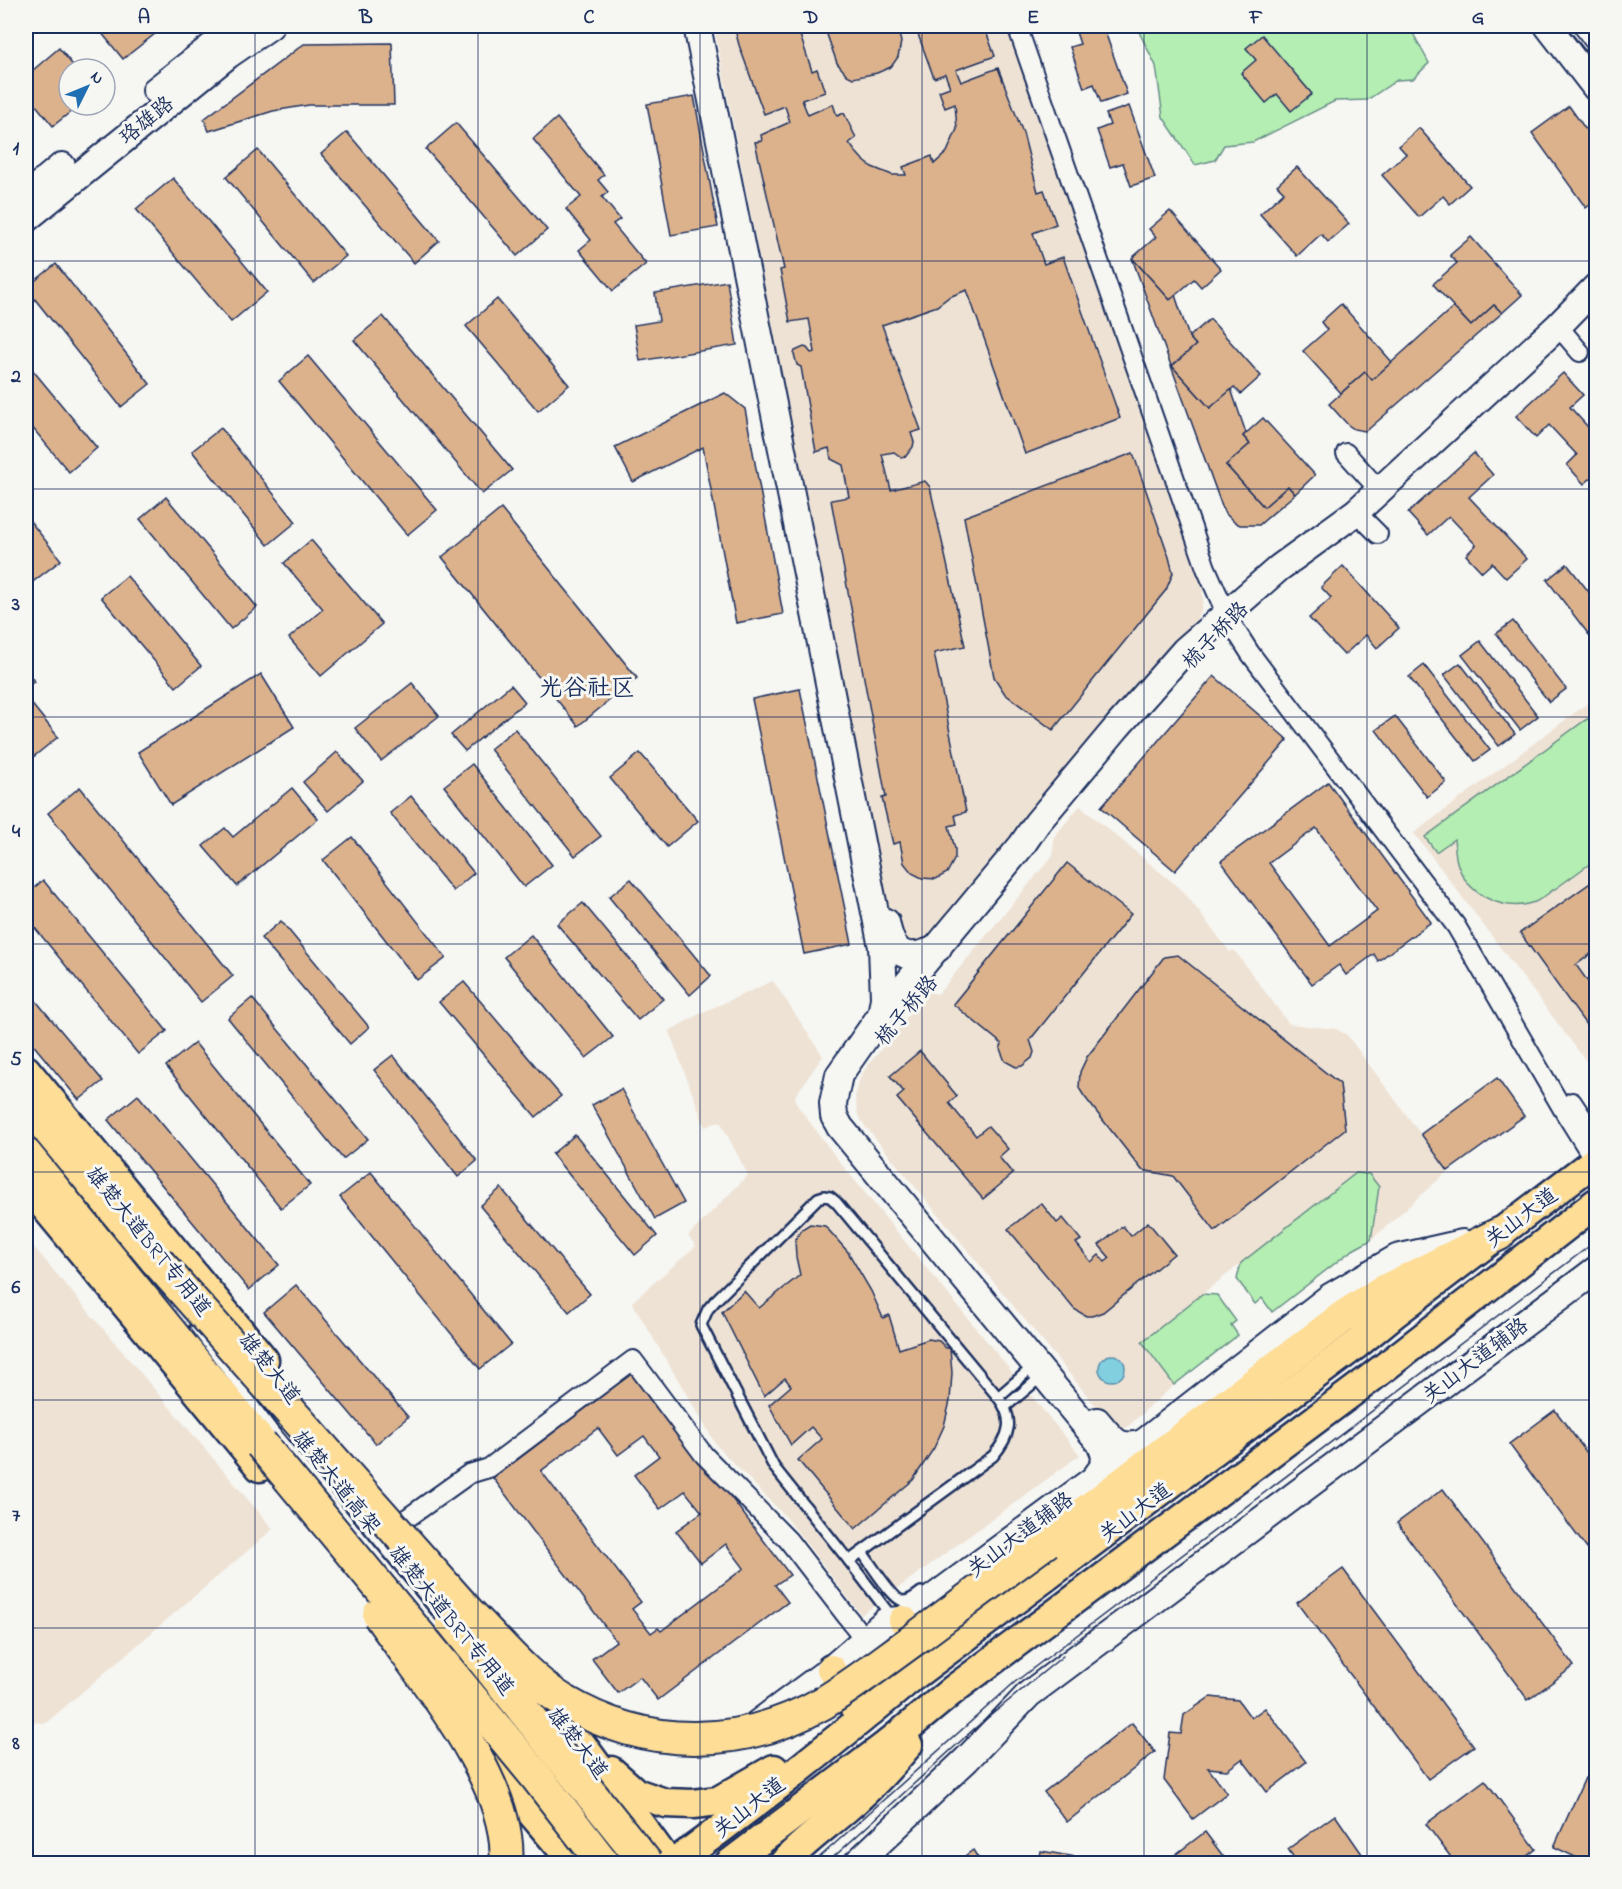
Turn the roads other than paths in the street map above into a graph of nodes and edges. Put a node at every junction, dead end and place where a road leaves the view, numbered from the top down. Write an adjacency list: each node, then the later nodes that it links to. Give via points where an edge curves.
1 (238, 26): 11 (street, 珞雄路)
2 (270, 26): 12 (street, 珞雄路, via 219,62)
3 (697, 26): 22 (street, via 882,947)
4 (708, 26): 21 (street, via 889,936 896,949 911,957)
5 (1017, 26): 20 (street, via 1206,568)
6 (1029, 26): 20 (street)
7 (1548, 26): 10 (street)
8 (1588, 26): 9 (street)
9 (1596, 36)
10 (1596, 88)
11 (26, 196)
12 (26, 219)
13 (1596, 287): 14 (street, 梳子桥路)
14 (1558, 326): 15 (street); 17 (street, 梳子桥路)
15 (1580, 352)
16 (1346, 453): 17 (street)
17 (1380, 490): 18 (street, 梳子桥路)
18 (1356, 512): 19 (street); 20 (street, 梳子桥路, via 1280,568)
19 (1378, 534)
20 (1232, 613): 21 (street, 梳子桥路, via 1185,650 1118,726); 26 (street, via 1267,677 1456,926 1565,1113); 33 (street, 梳子桥路, via 1125,733 924,989 857,1066 847,1085 846,1110 850,1122)
21 (938, 948): 22 (street, 梳子桥路)
22 (881, 1015): 33 (street, 梳子桥路, via 839,1075 834,1116)
23 (26, 1070): 38 (main road, 雄楚大道)
24 (26, 1102): 30 (highway, 雄楚大道高架)
25 (28, 1150): 36 (highway, 雄楚大道高架)
26 (1596, 1155): 29 (main road, 关山大道)
27 (26, 1184): 36 (main road)
28 (1596, 1203): 47 (main road, 关山大道, via 1367,1381)
29 (1498, 1234): 30 (highway, bridge, via 1380,1293 1343,1317 1047,1541 822,1704 759,1730 708,1739 667,1738 598,1720 562,1700 536,1679 452,1594); 37 (street, 关山大道辅路, via 1397,1258 1330,1297); 44 (main road, 关山大道, via 1152,1500)
30 (157, 1261): 59 (highway, 雄楚大道高架, bridge)
31 (1596, 1270): 63 (street, 关山大道辅路, via 1029,1694 967,1759)
32 (191, 1321): 50 (lane, 雄楚大道BRT专用道, via 272,1429)
33 (1044, 1366): 34 (lane); 35 (lane); 37 (street)
34 (998, 1397): 35 (lane); 40 (lane, via 830,1197 818,1198 708,1308 701,1325 768,1458)
35 (1005, 1407): 39 (lane, via 1010,1425 1002,1446)
36 (259, 1446): 52 (main road, via 474,1732); 53 (highway, bridge, via 464,1735 494,1796 503,1823); 56 (highway, 雄楚大道高架, bridge); 57 (lane, 雄楚大道BRT专用道)
37 (1110, 1459): 42 (street, 关山大道辅路)
38 (399, 1524): 43 (street, via 469,1474 489,1468 633,1360 704,1455 788,1540); 46 (main road, 雄楚大道)
39 (862, 1552): 40 (lane); 41 (lane, via 899,1600 913,1598)
40 (849, 1561): 42 (lane)
41 (931, 1584)
42 (895, 1621): 43 (street, 关山大道辅路); 44 (main road)
43 (865, 1640): 45 (street, 关山大道辅路)
44 (934, 1661): 48 (main road, 关山大道)
45 (831, 1669): 46 (street, 关山大道辅路, via 753,1726 711,1744 683,1748 618,1741 591,1729); 48 (main road)
46 (534, 1688): 49 (main road, 雄楚大道)
47 (953, 1690): 61 (main road, 关山大道); 62 (main road, via 896,1760)
48 (862, 1719): 49 (main road, via 718,1801 693,1804 665,1803 636,1793); 60 (main road, 关山大道)
49 (579, 1741): 60 (main road, 雄楚大道)
50 (533, 1746)
51 (562, 1783): 58 (lane)
52 (518, 1797): 54 (main road); 55 (main road)
53 (507, 1863)
54 (550, 1863)
55 (575, 1863)
56 (604, 1863)
57 (612, 1863)
58 (627, 1863)
59 (646, 1863)
60 (671, 1863)
61 (729, 1863)
62 (783, 1863)
63 (856, 1863)

